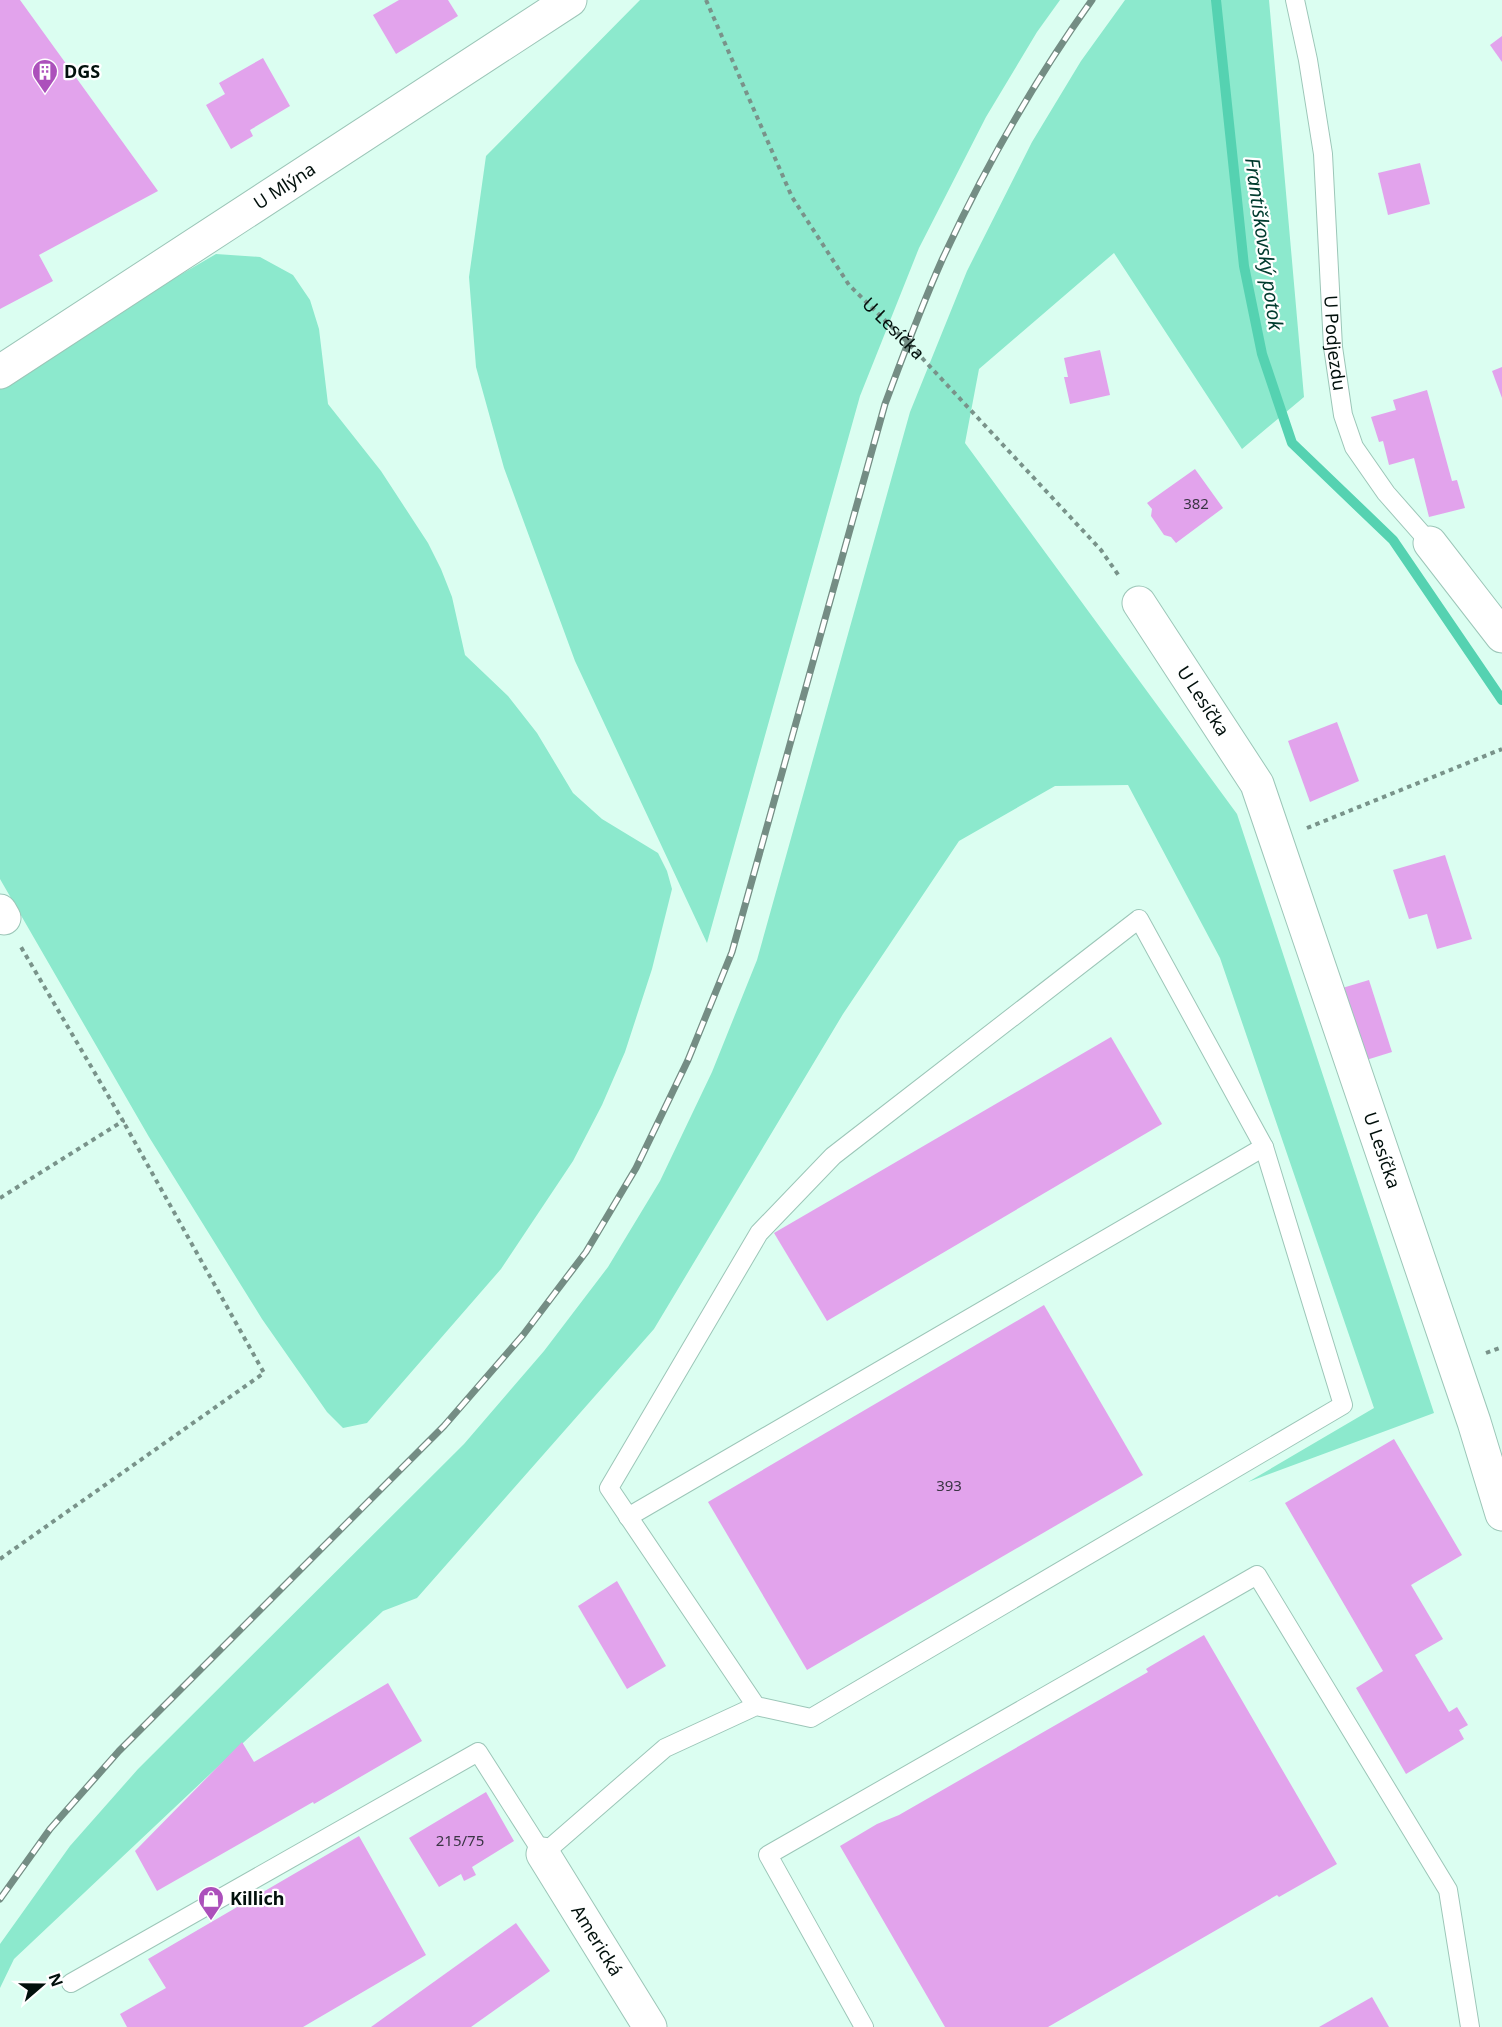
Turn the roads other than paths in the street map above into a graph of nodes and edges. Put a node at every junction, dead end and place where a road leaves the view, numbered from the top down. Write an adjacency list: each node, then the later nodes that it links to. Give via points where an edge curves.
1 (570, 0): 3 (street, U Mlýna)
2 (1295, 0): 4 (lane, U Podjezdu, via 1323,154 1333,348 1343,415 1354,447 1386,493)
3 (0, 372)
4 (1430, 543): 6 (street, U Podjezdu)
5 (1139, 603): 8 (street, U Lesíčka, via 1257,784)
6 (1502, 636)
7 (1264, 1147): 9 (lane); 9 (lane, via 1139,919 833,1156 759,1233 609,1488); 10 (lane, via 1343,1405 811,1718)
8 (1502, 1514)
9 (628, 1517): 10 (lane)
10 (756, 1706): 11 (lane, via 665,1748)
11 (543, 1854): 12 (lane, via 478,1752); 13 (street, Americká)
12 (71, 1983)
13 (650, 2027)
14 (864, 2027): 15 (lane, via 768,1855 1257,1575 1448,1890)
15 (1470, 2027)

